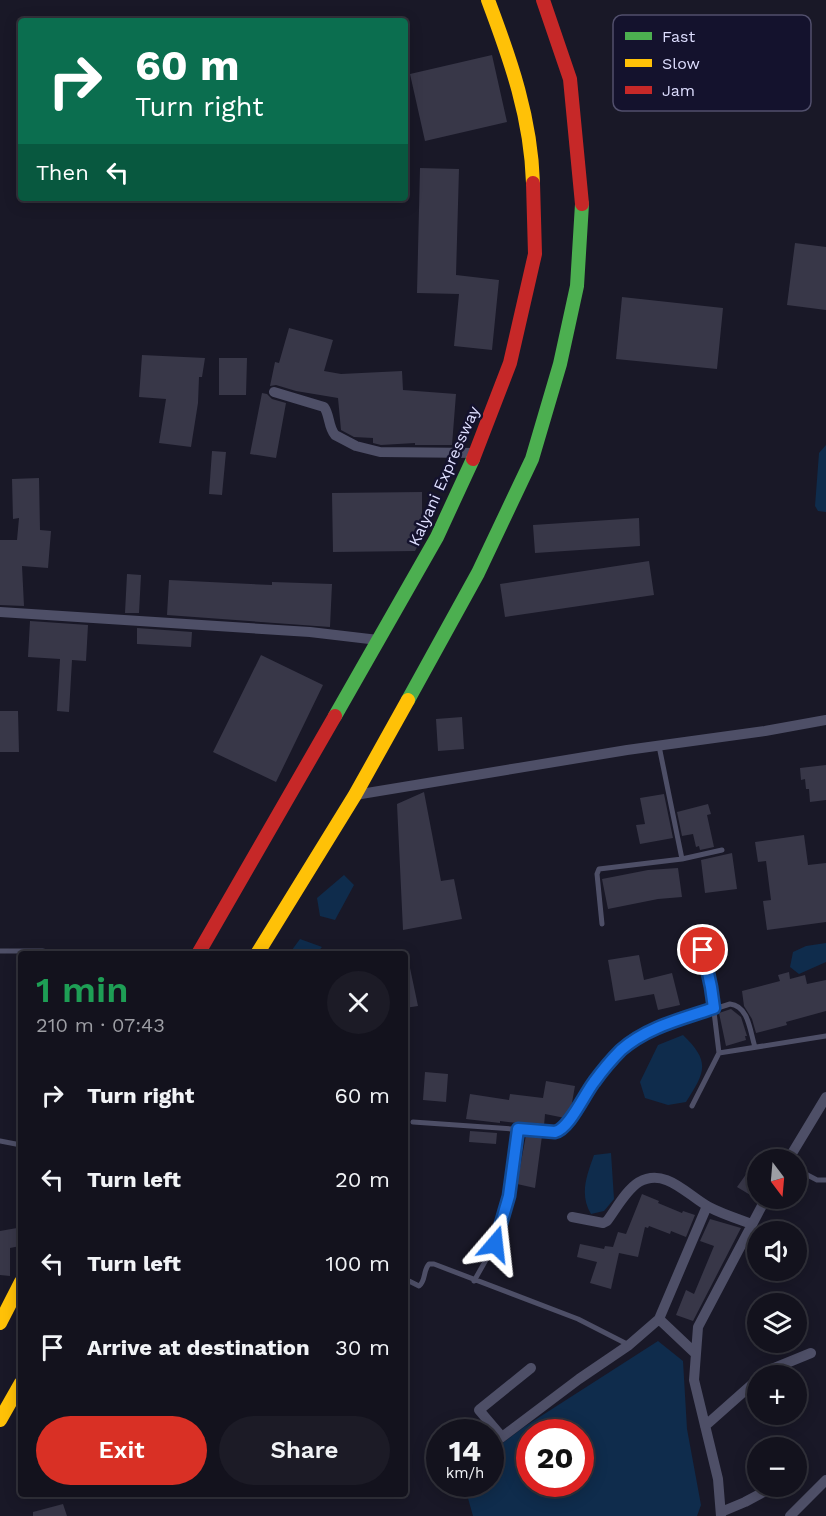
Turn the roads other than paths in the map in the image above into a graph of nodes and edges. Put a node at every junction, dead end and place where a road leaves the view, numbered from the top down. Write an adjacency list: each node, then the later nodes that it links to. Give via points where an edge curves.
1 (488, 0): 4 (highway, Kalyani Expressway, via 522,99 532,160 534,254 510,363)
2 (543, 0): 9 (highway, via 570,79 582,199 577,286 560,364 532,459 478,573)
3 (274, 392): 4 (street, via 324,407 335,435 369,450)
4 (476, 453): 6 (highway, Kalyani Expressway, via 438,537)
5 (0, 612): 6 (street)
6 (378, 640): 18 (highway, Kalyani Expressway)
7 (826, 720): 8 (street)
8 (659, 746): 9 (street); 11 (lane)
9 (355, 795): 19 (highway)
10 (722, 850): 11 (lane)
11 (682, 859): 12 (lane, via 599,869)
12 (602, 924)
13 (698, 928): 20 (lane)
14 (0, 951): 16 (lane)
15 (18, 951): 17 (lane)
16 (18, 951)
17 (42, 951)
18 (200, 951)
19 (259, 951)
20 (714, 1008): 22 (lane, via 730,1004 740,1007); 23 (lane); 27 (lane, via 658,1027 623,1048 560,1131)
21 (826, 1036): 22 (lane)
22 (755, 1047): 23 (lane)
23 (719, 1053): 25 (lane)
24 (826, 1098): 30 (street)
25 (692, 1106)
26 (413, 1122): 27 (lane)
27 (518, 1129): 38 (lane, via 509,1196 495,1244)
28 (0, 1142): 29 (lane)
29 (18, 1145)
30 (795, 1149)
31 (807, 1175): 32 (lane)
32 (826, 1180)
33 (707, 1206): 34 (street, via 672,1182 656,1178 633,1188 607,1221 597,1223); 35 (street); 40 (street)
34 (572, 1217)
35 (747, 1222)
36 (747, 1234): 44 (street, via 698,1327)
37 (408, 1281): 38 (lane, via 420,1285 429,1264)
38 (474, 1281): 42 (lane, via 578,1319)
39 (18, 1288): 41 (highway)
40 (659, 1319): 42 (street); 44 (street)
41 (0, 1323)
42 (629, 1345): 52 (street)
43 (811, 1353): 45 (street)
44 (696, 1354): 51 (street, via 694,1380)
45 (782, 1365)
46 (531, 1368): 49 (street, via 479,1410)
47 (18, 1388): 50 (highway)
48 (747, 1389): 51 (street)
49 (487, 1419)
50 (0, 1420)
51 (705, 1426): 55 (street, via 718,1479)
52 (504, 1435)
53 (825, 1484): 56 (street)
54 (755, 1497): 55 (street)
55 (721, 1514)
56 (790, 1516)

